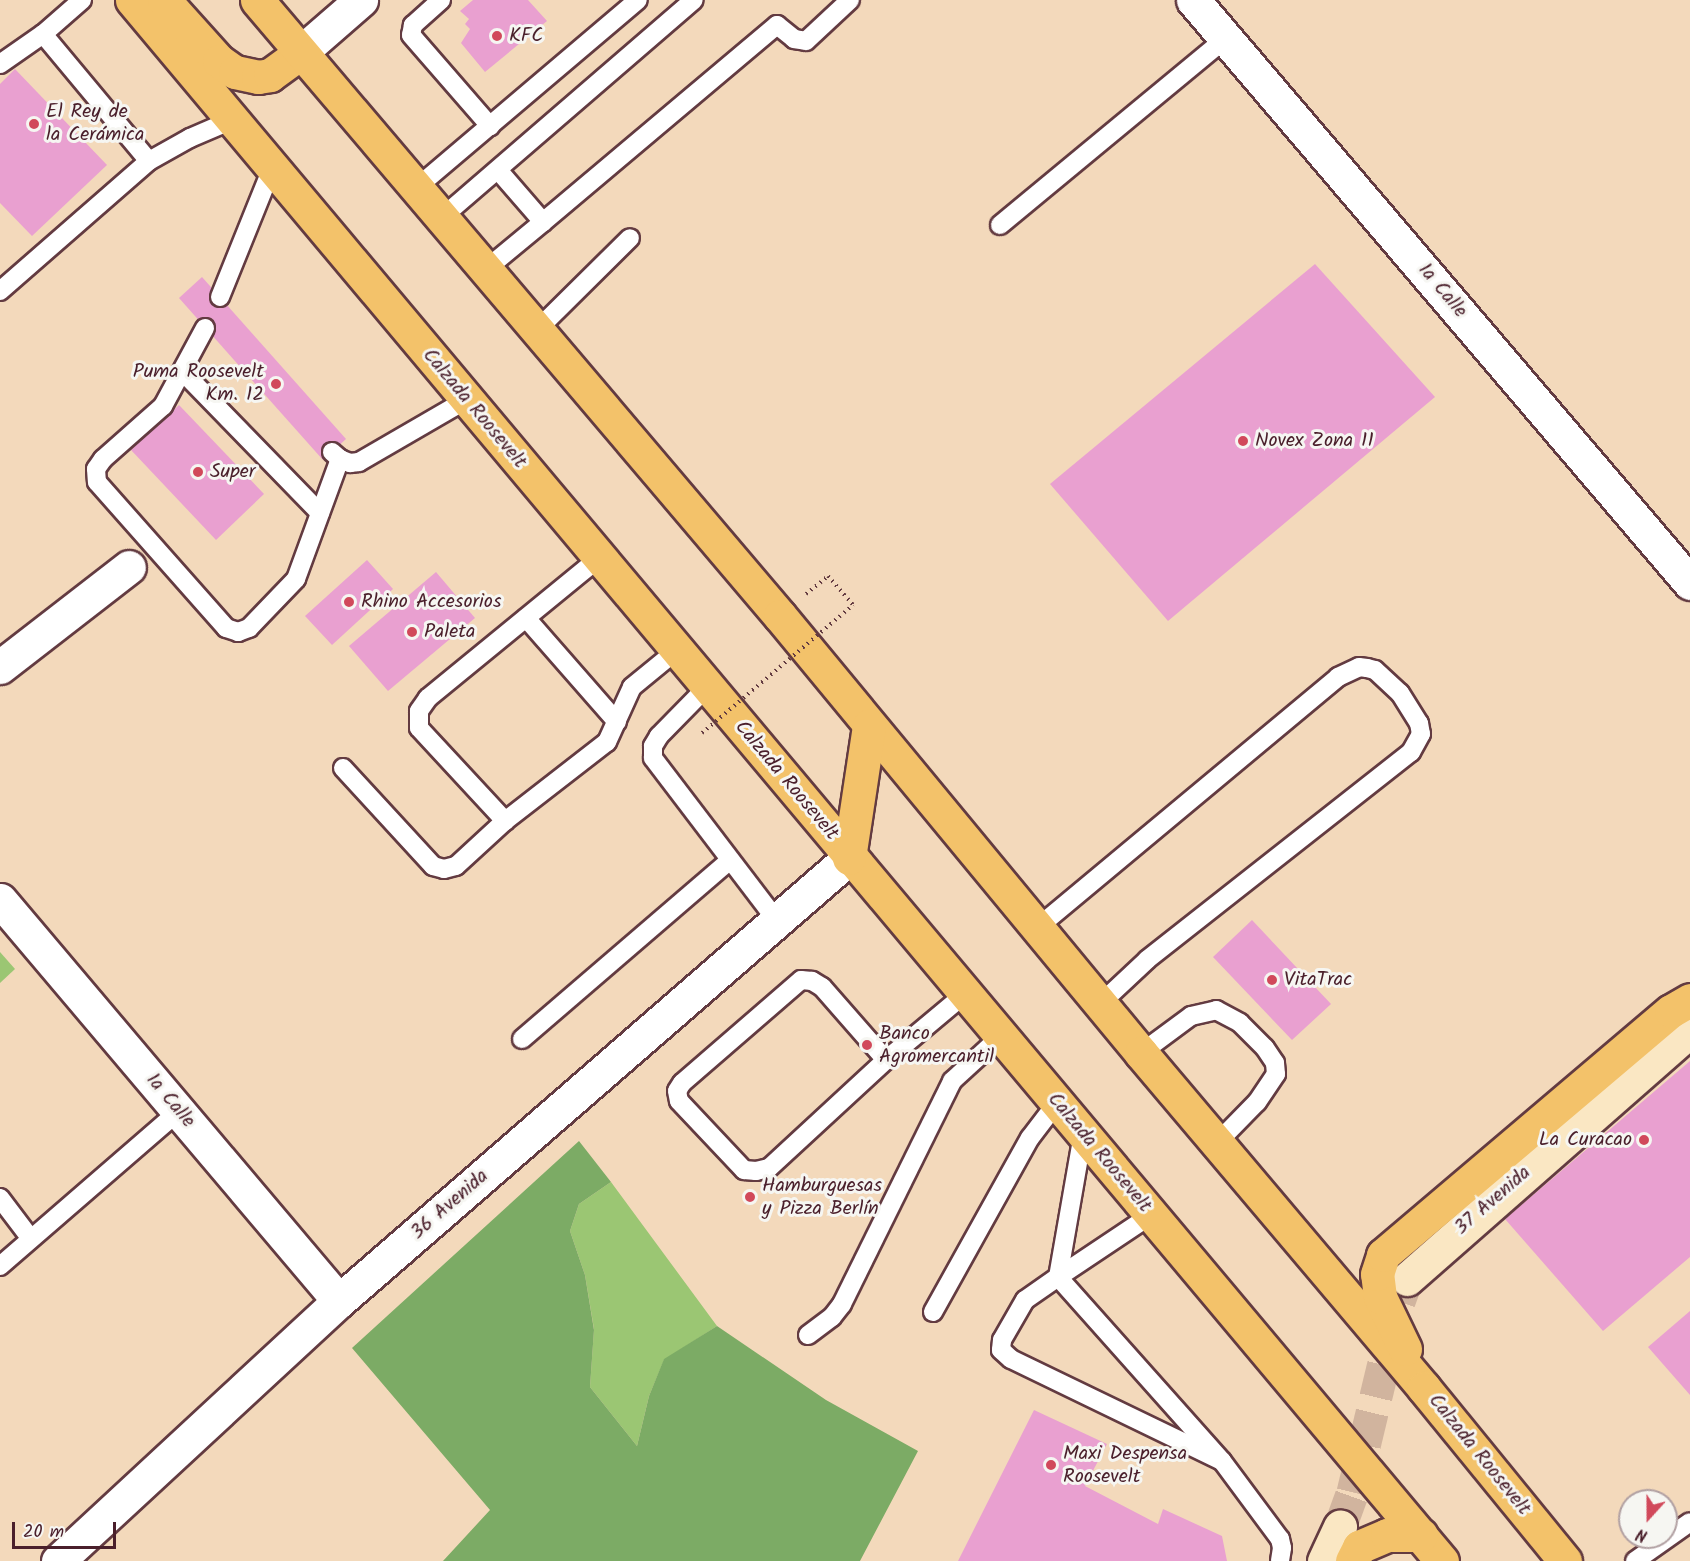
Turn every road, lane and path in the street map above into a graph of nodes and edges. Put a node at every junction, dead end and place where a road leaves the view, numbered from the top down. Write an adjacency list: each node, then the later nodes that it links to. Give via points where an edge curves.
1 (82, 0): 11 (lane)
2 (132, 0): 15 (highway, Calzada Roosevelt)
3 (164, 0): 13 (highway, via 219,61 235,72 258,77 270,75)
4 (257, 0): 13 (highway, Calzada Roosevelt)
5 (361, 0): 13 (street)
6 (441, 0): 16 (lane, via 413,25 411,35)
7 (638, 0): 16 (lane)
8 (694, 0): 19 (lane)
9 (850, 0): 22 (lane, via 806,41 794,39 777,25)
10 (1193, 0): 12 (street, 1a Calle)
11 (43, 34): 14 (lane); 17 (lane)
12 (1226, 38): 23 (lane); 36 (street, 1a Calle)
13 (300, 53): 20 (highway, Calzada Roosevelt)
14 (0, 64)
15 (232, 120): 17 (lane); 18 (highway, Calzada Roosevelt)
16 (490, 126): 20 (lane)
17 (149, 161): 26 (lane)
18 (272, 168): 27 (lane); 31 (highway, Calzada Roosevelt)
19 (498, 170): 21 (lane); 22 (lane)
20 (415, 189): 21 (highway, Calzada Roosevelt)
21 (440, 219): 25 (highway, Calzada Roosevelt)
22 (543, 222): 25 (lane)
23 (1000, 225)
24 (630, 238): 29 (lane)
25 (485, 270): 29 (highway, Calzada Roosevelt)
26 (0, 291)
27 (220, 297)
28 (205, 328): 30 (lane)
29 (536, 331): 42 (highway, Calzada Roosevelt)
30 (182, 371): 32 (lane); 32 (lane, via 163,406 103,459 96,469 97,482 226,627 238,632 249,628 296,579)
31 (466, 400): 32 (lane, via 359,462 350,463 336,455); 33 (highway, Calzada Roosevelt)
32 (320, 513)
33 (598, 558): 37 (lane); 38 (highway, Calzada Roosevelt)
34 (129, 567): 39 (street)
35 (828, 576): 43 (path, bridge, via 853,605)
36 (1690, 583)
37 (526, 618): 41 (lane); 45 (lane, via 429,698 417,718 419,728)
38 (676, 651): 40 (highway, Calzada Roosevelt); 41 (lane, via 632,687)
39 (0, 666)
40 (707, 687): 46 (highway, Calzada Roosevelt); 47 (lane, via 659,736 652,746 653,758)
41 (616, 722): 45 (lane, via 607,742)
42 (869, 725): 46 (highway); 50 (highway, Calzada Roosevelt)
43 (702, 733)
44 (343, 768): 45 (lane, via 433,866 456,866)
45 (505, 821)
46 (849, 858): 49 (street, 36 Avenida); 51 (highway, Calzada Roosevelt)
47 (730, 860): 49 (lane); 56 (lane)
48 (0, 900): 60 (street, 1a Calle)
49 (777, 921): 69 (street, 36 Avenida)
50 (1037, 928): 53 (highway, Calzada Roosevelt); 53 (lane, via 1338,677 1359,667 1375,670 1400,693 1419,723 1420,734 1411,752 1147,960)
51 (965, 994): 55 (highway, Calzada Roosevelt); 58 (lane)
52 (1690, 1000): 72 (highway, via 1671,1011 1383,1255 1377,1274 1380,1297)
53 (1100, 1004): 57 (highway, Calzada Roosevelt)
54 (1690, 1030): 68 (street, 37 Avenida)
55 (1000, 1037): 59 (highway, Calzada Roosevelt); 71 (lane, via 952,1081 842,1304)
56 (522, 1039)
57 (1141, 1053): 62 (highway, Calzada Roosevelt); 62 (lane, via 1191,1016 1216,1010 1240,1023 1265,1048 1275,1063 1276,1074 1257,1102)
58 (886, 1060): 58 (lane, via 822,987 801,980 677,1091 679,1101 744,1170 756,1171 769,1168)
59 (1056, 1104): 61 (highway, Calzada Roosevelt); 70 (lane, via 1030,1138)
60 (179, 1111): 65 (lane); 69 (street, 1a Calle)
61 (1083, 1134): 64 (highway, Calzada Roosevelt); 67 (lane)
62 (1216, 1143): 72 (highway, Calzada Roosevelt)
63 (0, 1198): 65 (lane)
64 (1151, 1215): 67 (lane); 76 (highway, Calzada Roosevelt)
65 (31, 1239): 66 (lane)
66 (0, 1266)
67 (1058, 1278): 73 (lane); 73 (lane, via 1025,1300 1000,1350 1011,1359)
68 (1407, 1279)
69 (339, 1301): 77 (street, 36 Avenida)
70 (933, 1312)
71 (808, 1335)
72 (1424, 1388): 82 (highway, Calzada Roosevelt)
73 (1222, 1461): 78 (lane, via 1280,1539)
74 (1690, 1522): 83 (lane)
75 (1340, 1527): 79 (street)
76 (1421, 1535): 80 (highway, via 1387,1535 1359,1547); 81 (highway, Calzada Roosevelt)
77 (58, 1561)
78 (1281, 1561)
79 (1324, 1561)
80 (1352, 1561)
81 (1442, 1561)
82 (1565, 1561)
83 (1635, 1561)

